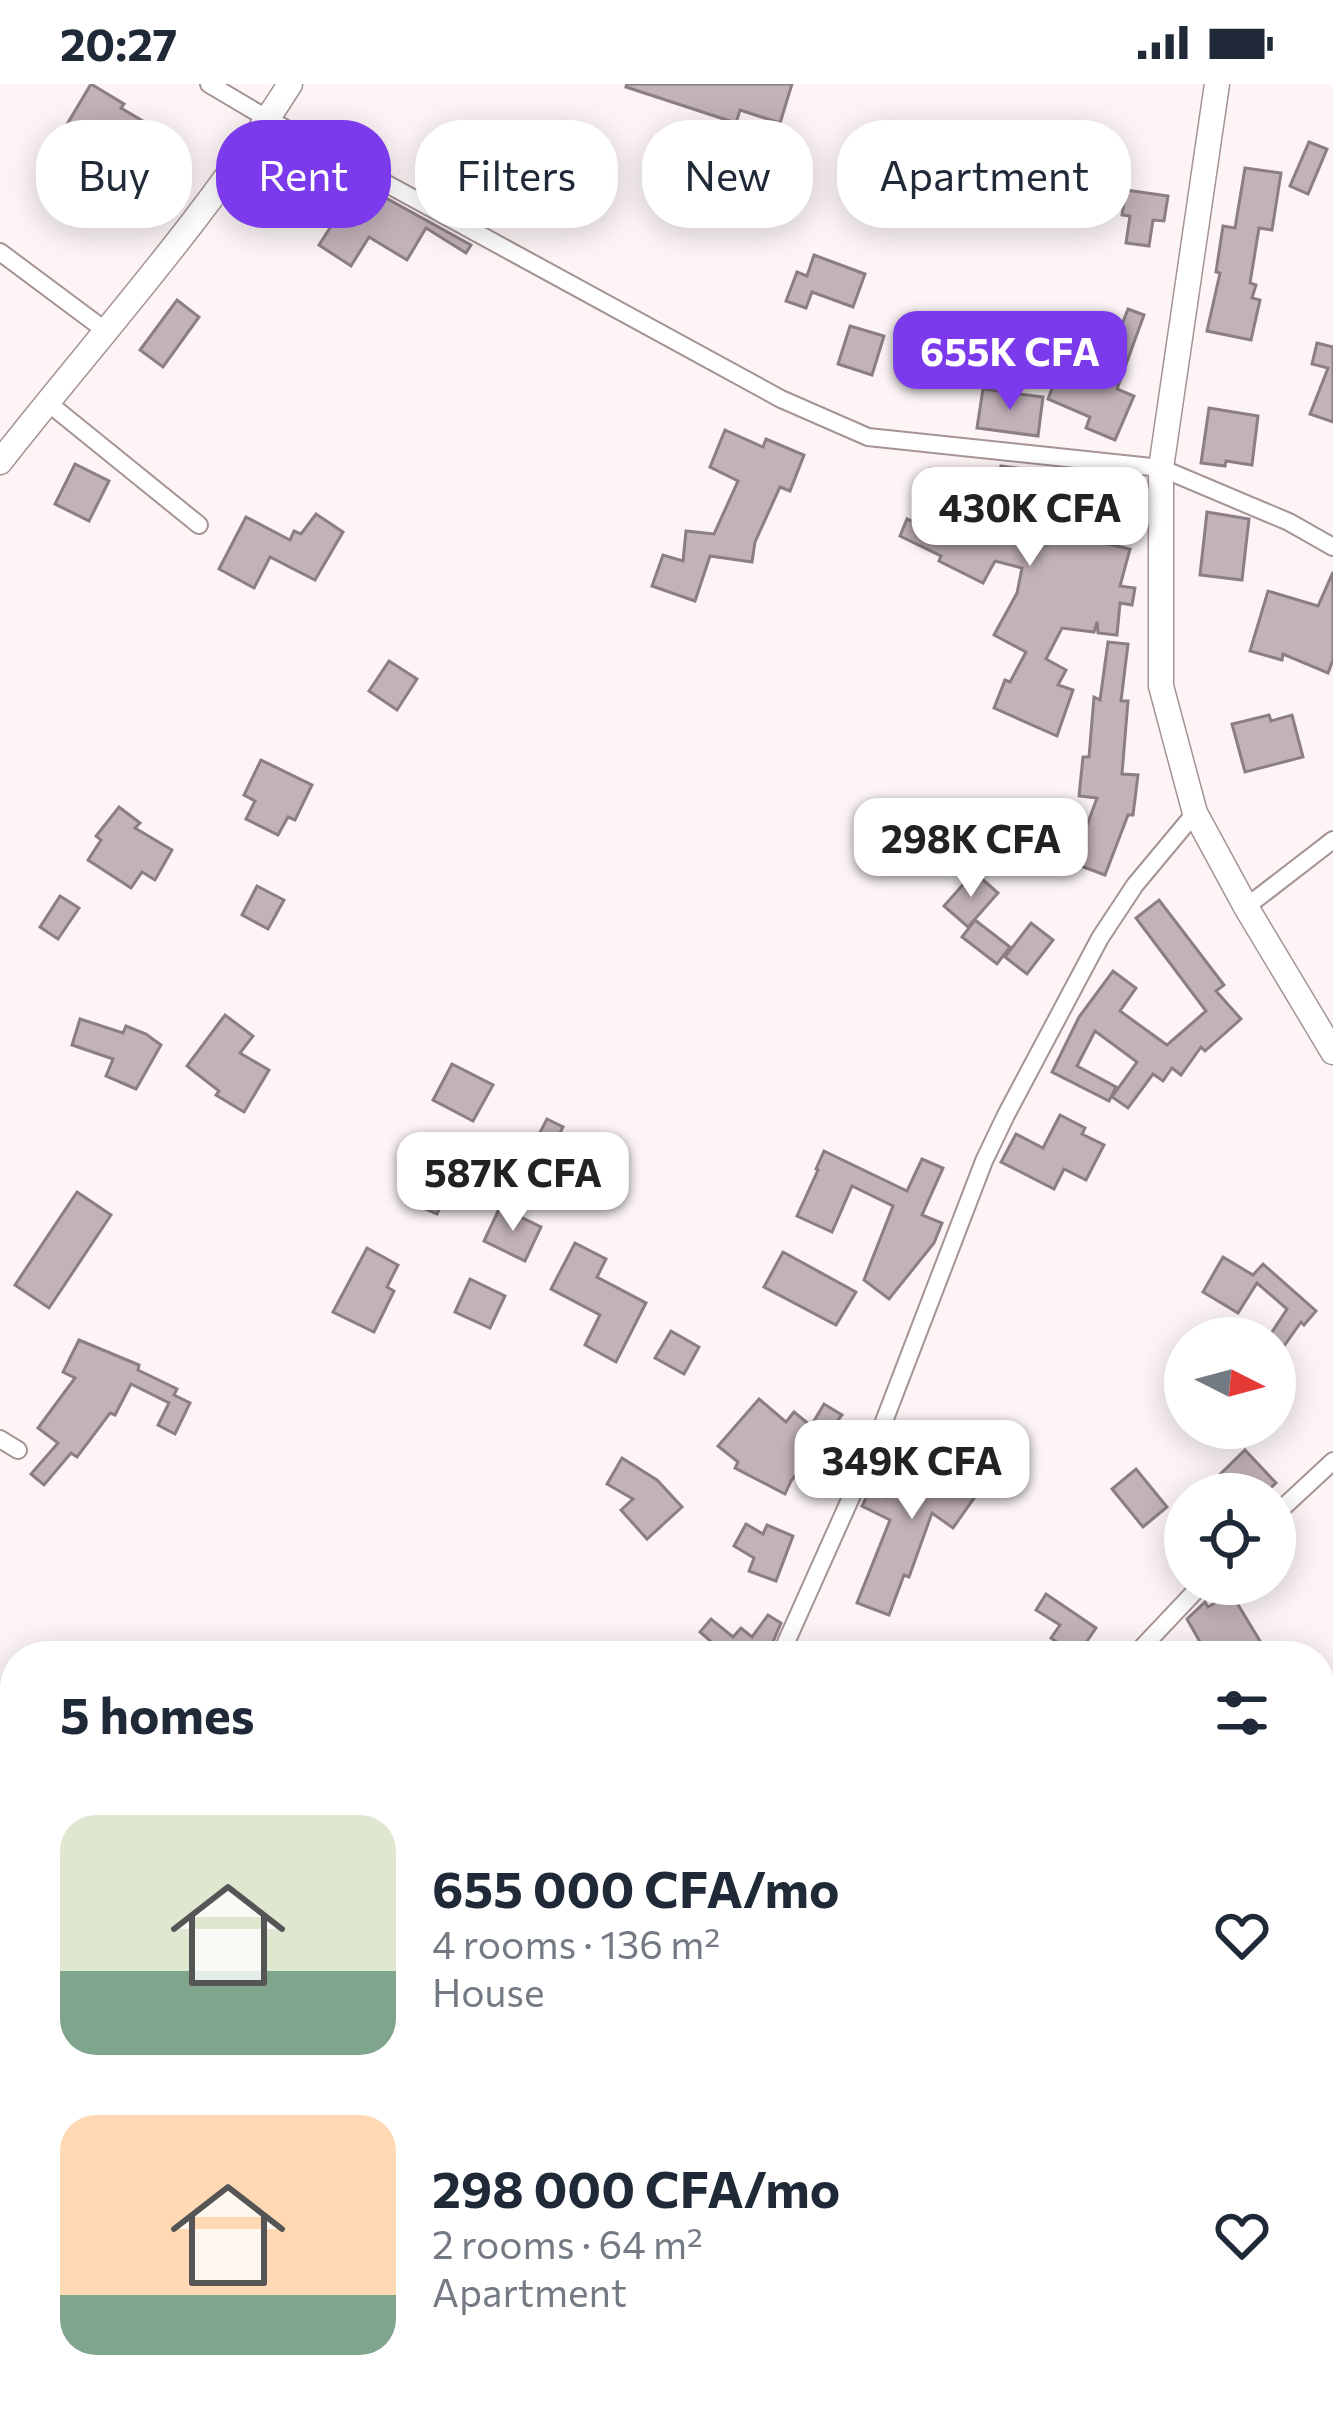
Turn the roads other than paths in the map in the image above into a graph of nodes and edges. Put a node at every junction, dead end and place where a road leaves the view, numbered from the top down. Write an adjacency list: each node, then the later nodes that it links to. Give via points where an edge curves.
1 (208, 84): 4 (street)
2 (290, 84): 4 (street)
3 (1217, 84): 9 (street)
4 (268, 119): 6 (street); 9 (street, via 781,399 868,437)
5 (0, 252): 6 (street)
6 (106, 331): 7 (street)
7 (47, 401): 8 (street); 10 (street)
8 (0, 462)
9 (1161, 468): 11 (street); 12 (street, via 1161,686)
10 (199, 524)
11 (1333, 547)
12 (1195, 813): 14 (street); 21 (street, via 1100,938 1006,1115)
13 (1333, 840): 14 (street)
14 (1246, 907): 15 (street)
15 (1333, 1052)
16 (0, 1439): 17 (street)
17 (18, 1450)
18 (1333, 1461): 19 (street)
19 (1296, 1495)
20 (1180, 1605): 22 (street)
21 (787, 1641)
22 (1147, 1641)

